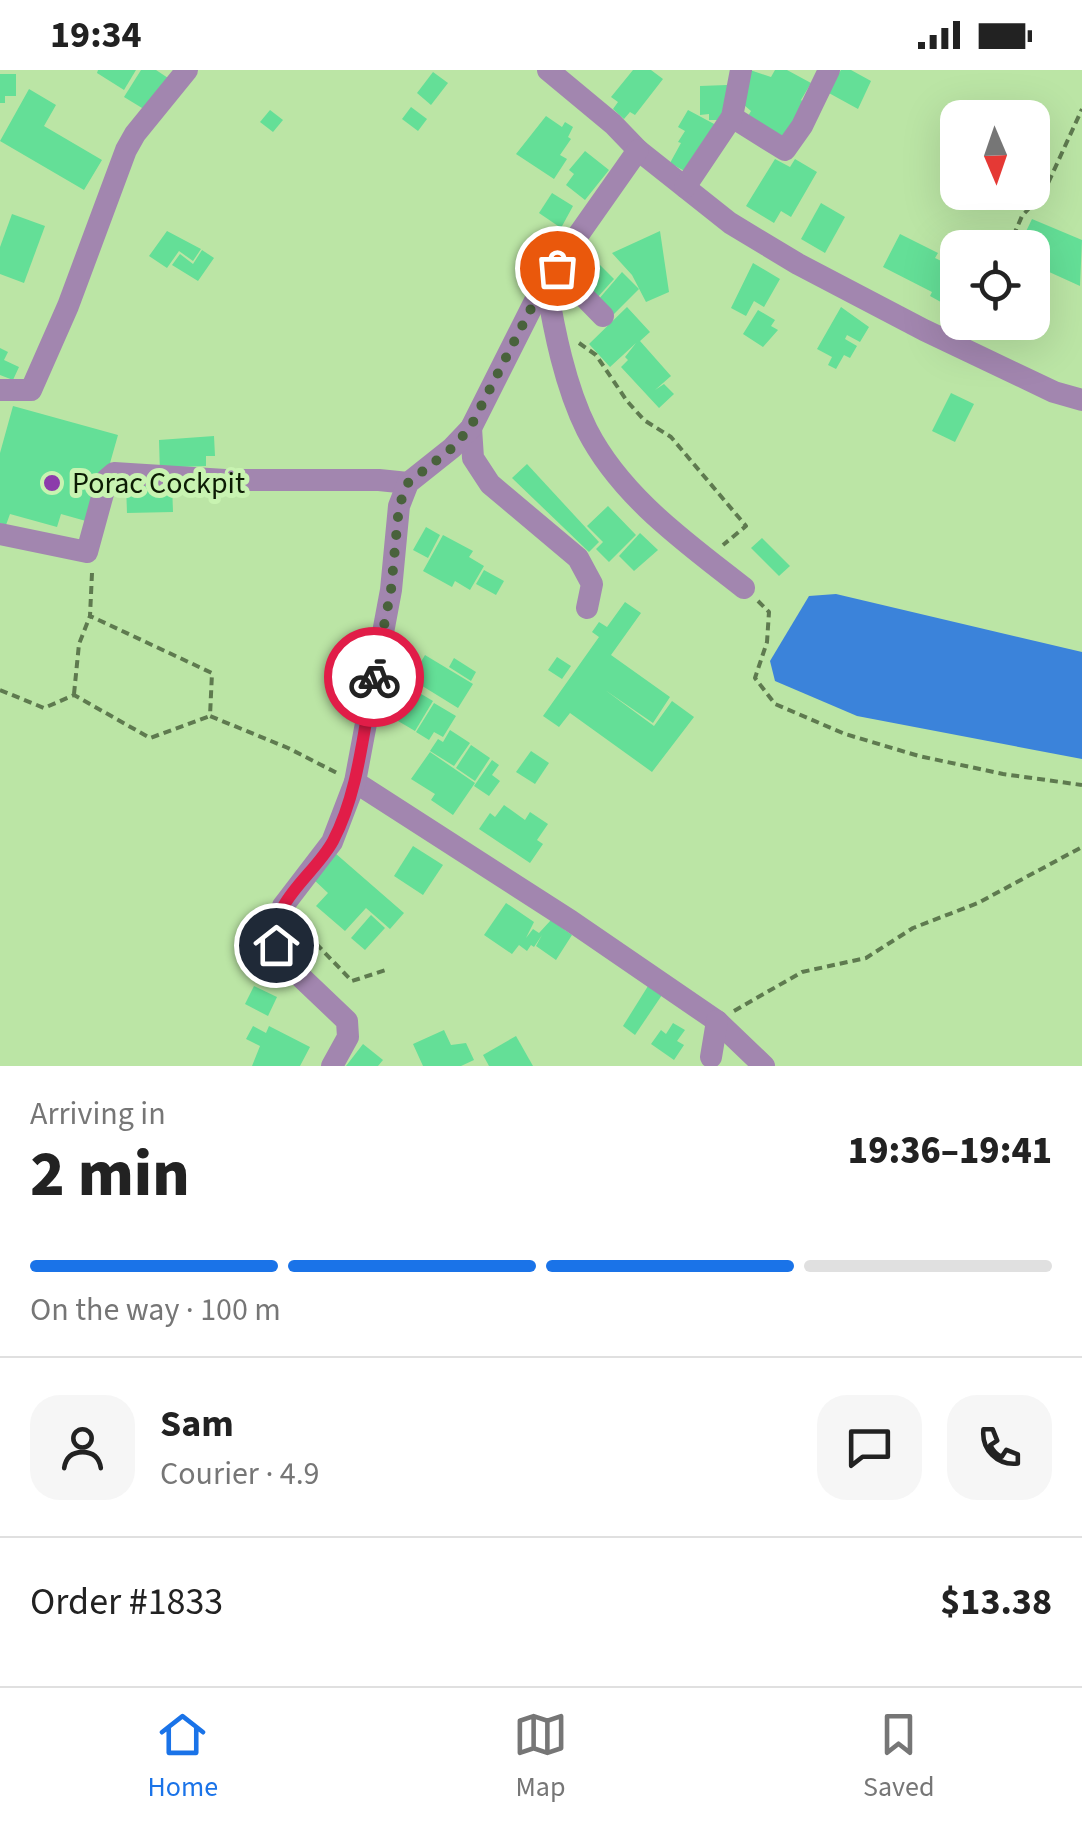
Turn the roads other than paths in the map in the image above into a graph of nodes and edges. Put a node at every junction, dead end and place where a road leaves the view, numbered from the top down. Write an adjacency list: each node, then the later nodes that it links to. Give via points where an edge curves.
1 (186, 70): 10 (street, via 126,150 32,390)
2 (548, 70): 6 (street)
3 (741, 70): 5 (street)
4 (829, 70): 5 (street, via 785,150)
5 (732, 117): 7 (street)
6 (638, 150): 7 (street); 8 (street)
7 (685, 187): 11 (street, via 798,264 988,361 1054,392)
8 (551, 275): 9 (street); 12 (street); 15 (street, via 554,327 588,433 657,519)
9 (603, 316)
10 (0, 390)
11 (1081, 397)
12 (470, 428): 13 (street); 16 (street, via 472,458 490,484 578,558 592,584)
13 (408, 483): 14 (street, via 114,472 88,552); 17 (street)
14 (0, 534)
15 (744, 588)
16 (587, 608)
17 (355, 782): 18 (street); 20 (street, via 332,842 282,906 274,930 284,961 347,1021 348,1037)
18 (716, 1021): 19 (street); 21 (street)
19 (712, 1058)
20 (332, 1066)
21 (764, 1066)

